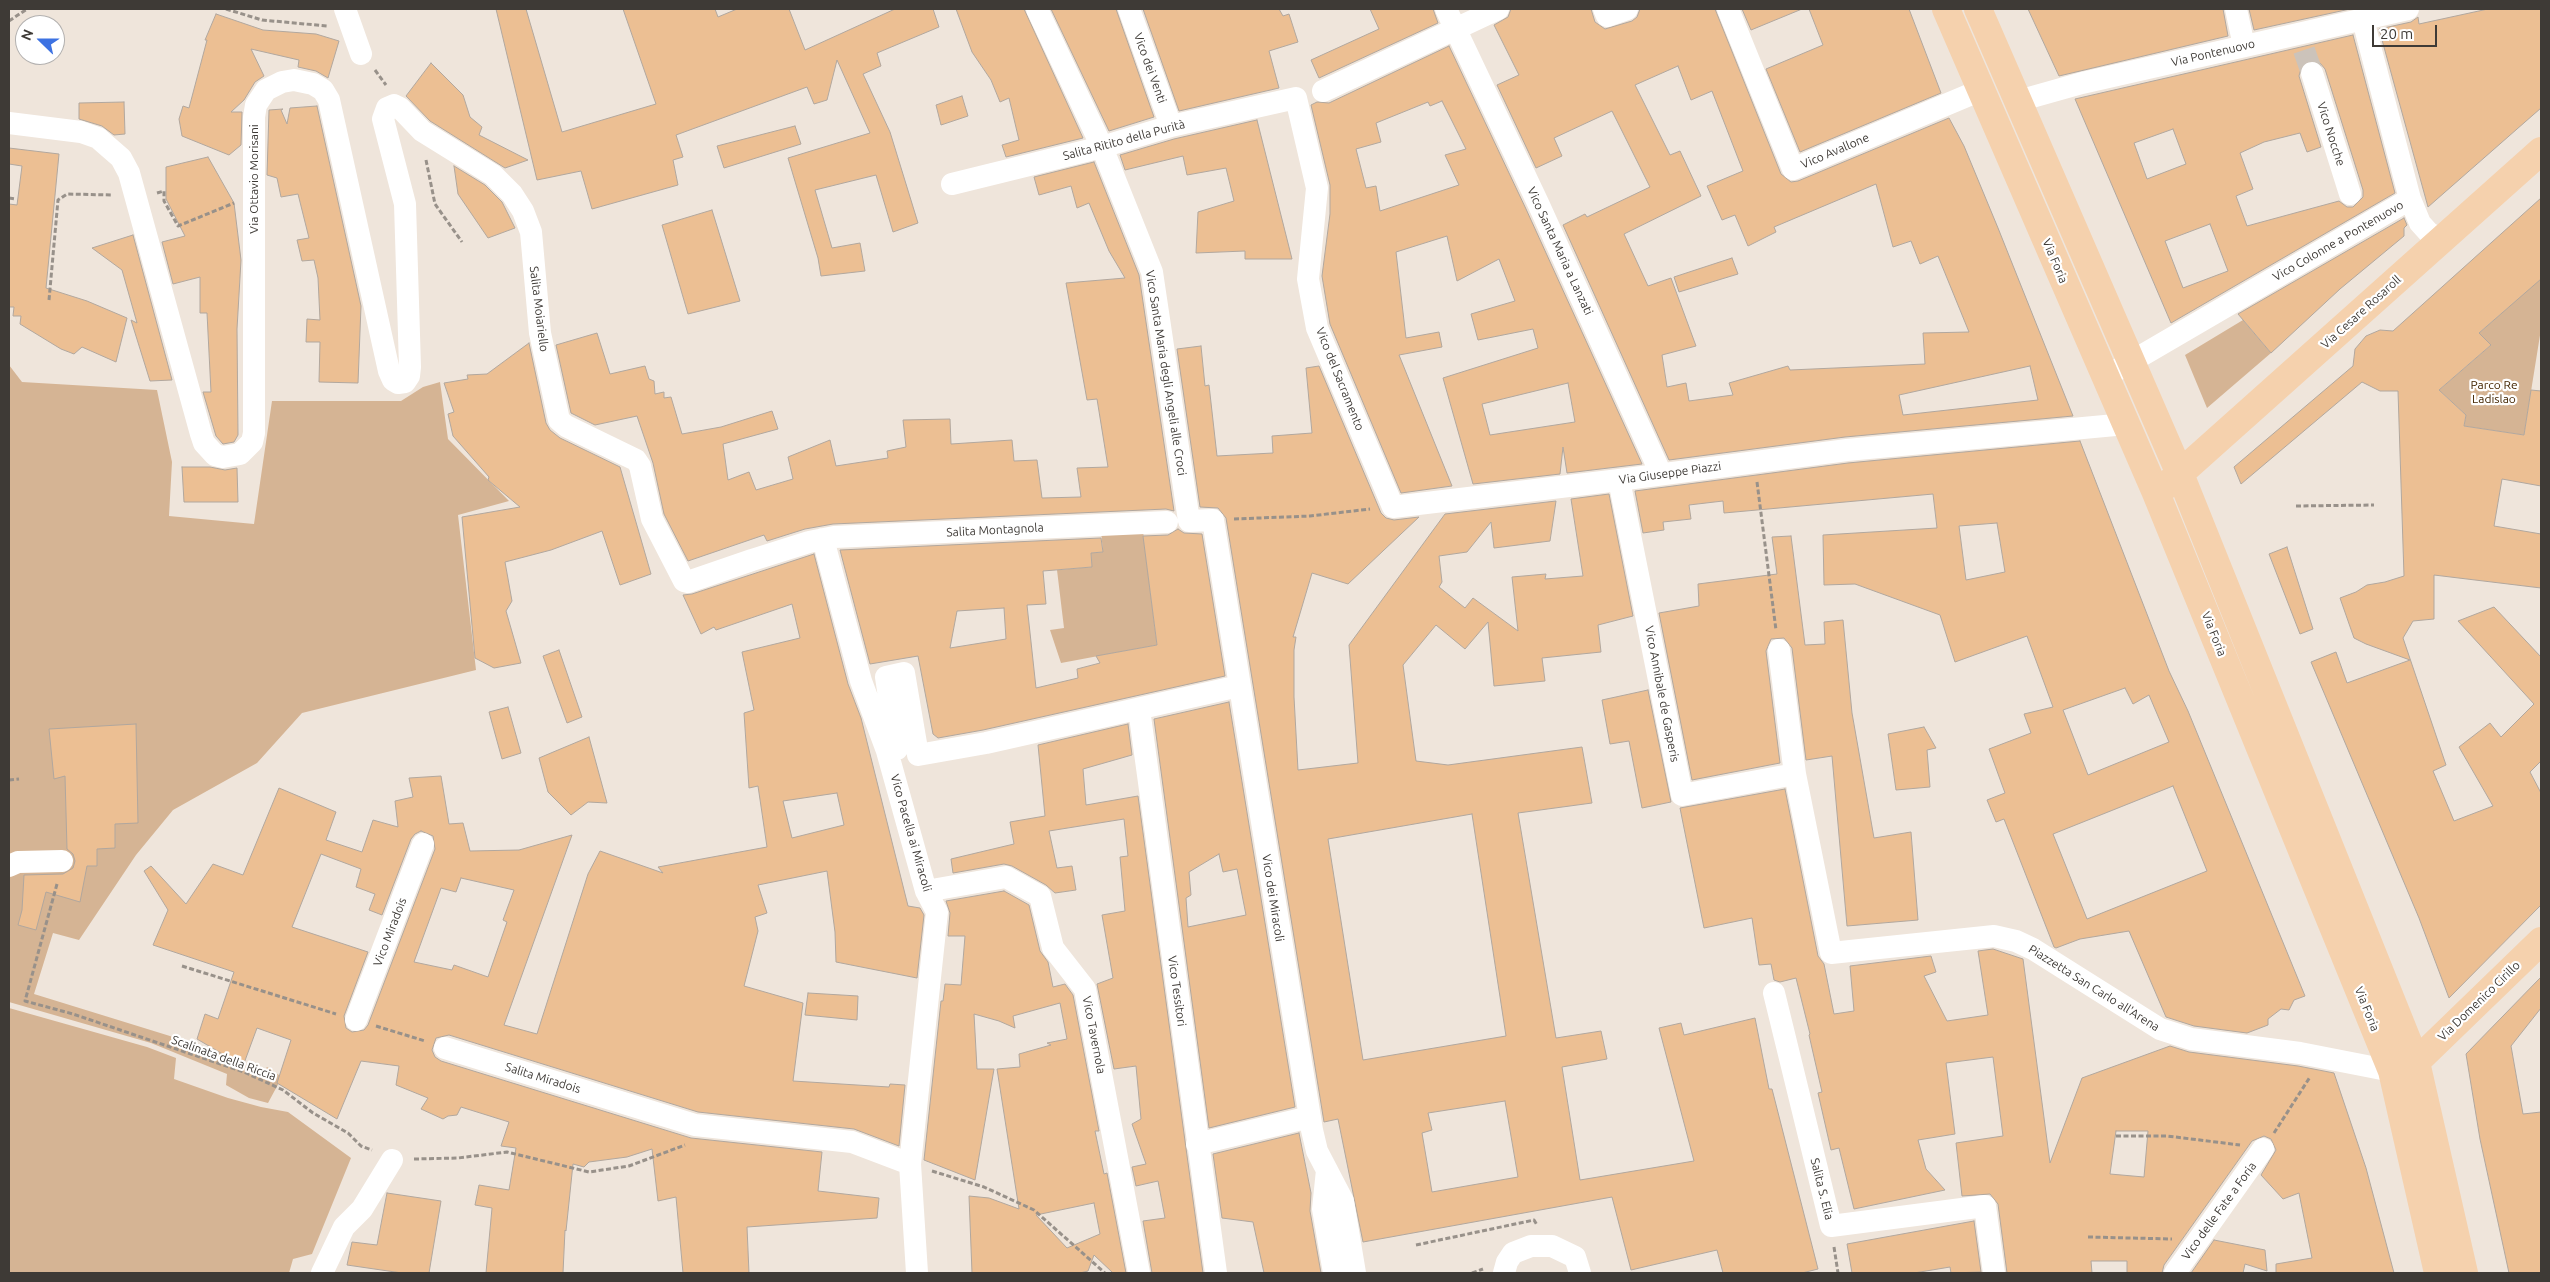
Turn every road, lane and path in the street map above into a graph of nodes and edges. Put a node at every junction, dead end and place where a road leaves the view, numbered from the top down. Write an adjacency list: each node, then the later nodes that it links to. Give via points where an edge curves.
1 (27, 9): 16 (path)
2 (226, 9): 17 (path, via 262,20)
3 (345, 9): 20 (street)
4 (1037, 9): 29 (street, Vico Santa Maria degli Angeli alle Croci)
5 (1129, 9): 28 (street, Vico dei Venti)
6 (1446, 9): 18 (street, Vico Santa Maria a Lanzati)
7 (1498, 9): 18 (street)
8 (1604, 9): 9 (street, via 1608,16)
9 (1627, 9)
10 (1728, 9): 22 (street, Vico Avallone, via 1793,169)
11 (1946, 9): 22 (main road, Via Foria)
12 (1978, 9): 25 (main road, Via Foria)
13 (2236, 9): 19 (street)
14 (2408, 9): 15 (street, Via Pontenuovo)
15 (2363, 20): 19 (street, Via Pontenuovo, via 2302,42); 38 (street, Vico Colonne a Pontenuovo)
16 (9, 21)
17 (332, 27)
18 (1456, 29): 23 (street); 46 (street, Vico Santa Maria a Lanzati)
19 (2244, 46): 25 (street, Via Pontenuovo)
20 (361, 54): 26 (path, via 397,98)
21 (2312, 73): 34 (street, Vico Nocche)
22 (1982, 90): 43 (main road, Via Foria)
23 (1323, 91)
24 (1296, 98): 28 (street, Salita Ritito della Purità); 52 (street, Vico del Sacramento, via 1318,188 1308,279 1318,328)
25 (2018, 101): 42 (main road, Via Foria)
26 (411, 121): 33 (street, Via Ottavio Morisani, via 394,105 387,108 383,119 405,204 410,367 404,382 393,380 388,371 329,100 323,90 313,84 294,80 282,82 261,96 254,117); 40 (path, via 423,143 435,204); 55 (street, Salita Moiariello, via 493,175 523,211 531,232 540,333 559,420 636,460 652,519 684,581)
27 (9, 124): 33 (street, Via Ottavio Morisani, via 81,132 98,138 120,158 129,174 201,434 209,449 224,457 240,454 252,442 254,433)
28 (1172, 126): 29 (street, Salita Ritito della Purità)
29 (1102, 147): 31 (street, Salita Ritito della Purità); 54 (street, Vico Santa Maria degli Angeli alle Croci, via 1152,272)
30 (2541, 151): 39 (main road, Via Cesare Rosaroll)
31 (952, 184)
32 (152, 194): 33 (path, via 164,191 164,201 178,226)
33 (254, 194)
34 (2350, 194)
35 (115, 195): 41 (path, via 67,194 58,200)
36 (9, 198): 37 (path)
37 (16, 199)
38 (2410, 199): 39 (street, via 2420,223); 42 (street, Vico Colonne a Pontenuovo)
39 (2442, 240): 47 (main road, Via Cesare Rosaroll)
40 (462, 242)
41 (49, 300)
42 (2132, 362): 43 (street, Vico Colonne a Pontenuovo); 47 (main road, Via Foria)
43 (2105, 377): 44 (main road, Via Foria)
44 (2126, 424): 45 (street, Via Giuseppe Piazzi); 49 (main road, Via Foria)
45 (1754, 462): 46 (street, Via Giuseppe Piazzi); 56 (path)
46 (1661, 474): 48 (street, Via Giuseppe Piazzi)
47 (2180, 474): 49 (main road, Via Cesare Rosaroll); 73 (main road, Via Foria)
48 (1619, 480): 52 (street, Via Giuseppe Piazzi); 59 (street, Vico Annibale de Gasperis, via 1682,795)
49 (2156, 493): 73 (main road, Via Foria)
50 (2374, 505): 51 (path)
51 (2296, 506)
52 (1393, 507): 53 (path, via 1310,516)
53 (1213, 520): 54 (street, Salita Montagnola); 57 (street, Vico dei Miracoli)
54 (1178, 521): 55 (street, Salita Montagnola)
55 (823, 539): 62 (street, Vico Pacella ai Miracoli, via 862,681)
56 (1779, 650): 59 (street)
57 (1239, 686): 58 (street); 74 (street, Vico dei Miracoli)
58 (1139, 709): 62 (street, via 918,755 904,673 886,677 897,750); 77 (street, Vico Tessitori)
59 (1795, 774): 72 (street, Piazzetta San Carlo all'Arena, via 1831,952 1994,936 2016,940 2160,1029 2191,1039)
60 (19, 778): 61 (path)
61 (9, 780)
62 (899, 792): 66 (street, Vico Pacella ai Miracoli)
63 (424, 844): 70 (street, Vico Miradois)
64 (62, 861): 65 (street, via 18,862); 79 (path, Scalinata della Riccia, via 25,1002 72,1014 244,1072 283,1090 313,1113 348,1133 361,1146)
65 (9, 866)
66 (926, 891): 80 (street, Vico Pacella ai Miracoli, via 936,912); 89 (street, Vico Tavernola, via 1006,877 1040,896 1053,948 1085,989)
67 (2541, 941): 73 (main road, Via Domenico Cirillo)
68 (182, 966): 70 (path)
69 (1774, 993): 95 (street, Salita S. Elia, via 1831,1226 1985,1206)
70 (356, 1020): 71 (path)
71 (445, 1048): 75 (street, Salita Miradois, via 695,1124)
72 (2324, 1057): 73 (street, Piazzetta San Carlo all'Arena); 78 (path)
73 (2404, 1066): 97 (main road, Via Foria); 98 (main road, Via Foria)
74 (1310, 1117): 77 (street); 81 (street, Vico dei Miracoli, via 1317,1151)
75 (715, 1126): 79 (path, Scalinata della Riccia, via 680,1148 629,1166 589,1172 507,1152 458,1158); 80 (street, Salita Miradois, via 852,1142)
76 (2116, 1136): 78 (path, via 2167,1136)
77 (1197, 1144): 90 (street, Vico Tessitori)
78 (2263, 1149): 96 (street, Vico delle Fate a Foria)
79 (392, 1160): 86 (street, via 362,1209 344,1227)
80 (910, 1164): 87 (street, Vico Pacella ai Miracoli); 88 (path, via 984,1187 1034,1210)
81 (1327, 1170): 91 (street, via 1323,1209); 92 (street, Vico dei Miracoli, via 1344,1201)
82 (1534, 1220): 85 (path)
83 (2088, 1237): 84 (path)
84 (2174, 1240)
85 (1416, 1244)
86 (322, 1273)
87 (917, 1273)
88 (1105, 1273)
89 (1139, 1273)
90 (1216, 1273)
91 (1334, 1273)
92 (1356, 1273)
93 (1504, 1273): 94 (street, via 1513,1253 1532,1246 1552,1246 1575,1257)
94 (1580, 1273)
95 (1994, 1273)
96 (2175, 1273)
97 (2438, 1273)
98 (2464, 1273)

